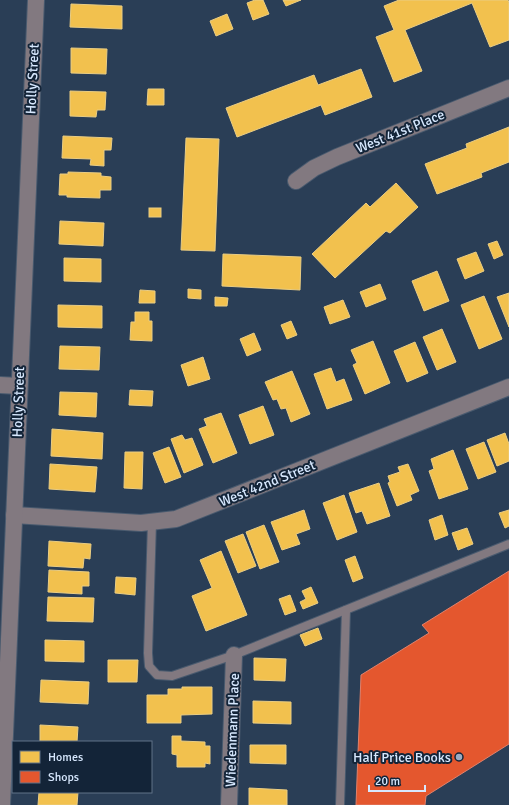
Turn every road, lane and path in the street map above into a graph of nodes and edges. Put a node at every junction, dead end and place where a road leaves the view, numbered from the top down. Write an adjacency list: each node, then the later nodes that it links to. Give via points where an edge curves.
1 (36, 0): 5 (street, Holly Street)
2 (509, 88): 3 (street, West 41st Place, via 337,156)
3 (296, 181)
4 (0, 385): 5 (street)
5 (19, 386): 7 (street, Holly Street)
6 (509, 386): 8 (street, West 42nd Street, via 176,519)
7 (14, 514): 8 (street, West 42nd Street); 12 (street, Holly Street)
8 (152, 522): 11 (lane, via 149,666 157,675 172,676)
9 (509, 544): 10 (lane)
10 (346, 610): 11 (lane); 14 (lane)
11 (234, 655): 13 (street, Wiedenmann Place)
12 (2, 805)
13 (229, 805)
14 (340, 805)

